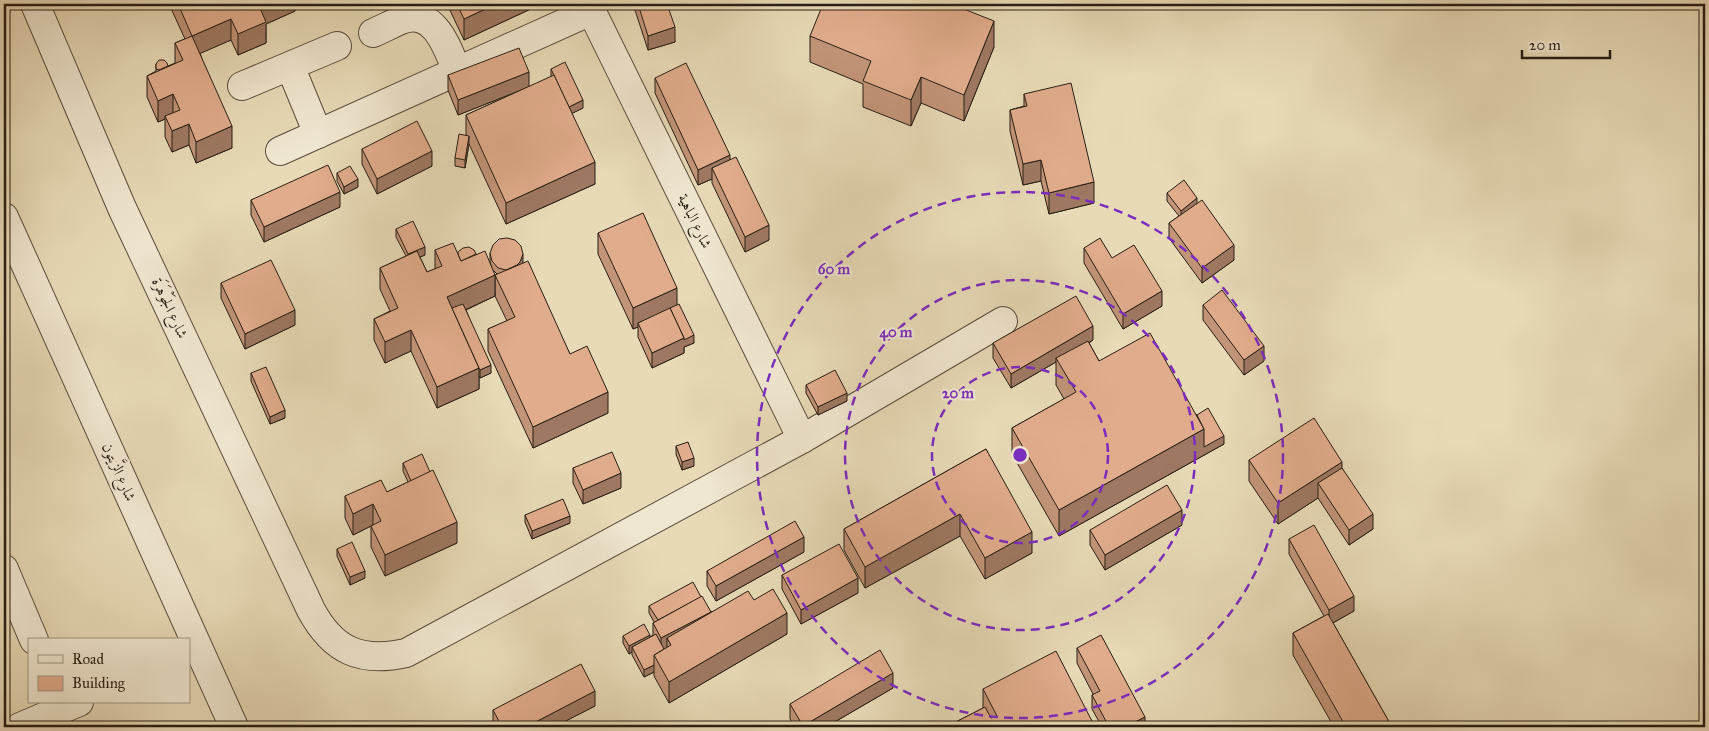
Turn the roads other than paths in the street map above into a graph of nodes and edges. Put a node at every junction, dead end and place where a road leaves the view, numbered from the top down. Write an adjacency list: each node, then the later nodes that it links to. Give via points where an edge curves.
1 (35, 4): 12 (street, شارع الجَوْهَرَة, via 122,208 311,610 333,641 350,651 388,657 406,653)
2 (589, 7): 6 (street); 12 (street, شارع الباهية)
3 (373, 34): 6 (street, via 403,19 423,19 439,32)
4 (337, 46): 5 (street)
5 (290, 66): 7 (street); 8 (street)
6 (457, 71): 8 (street)
7 (242, 86)
8 (318, 134): 9 (street)
9 (280, 151)
10 (4, 217): 15 (street, شارع الزَّيتون)
11 (1003, 322): 12 (street, شارع الجَوْهَرَة)
12 (802, 439)
13 (4, 569): 14 (street)
14 (33, 638)
15 (188, 638)
16 (190, 643): 17 (street, شارع الزَّيتون)
17 (196, 657): 20 (street, شارع الزَّيتون)
18 (63, 711): 19 (street)
19 (20, 727)
20 (234, 727)

